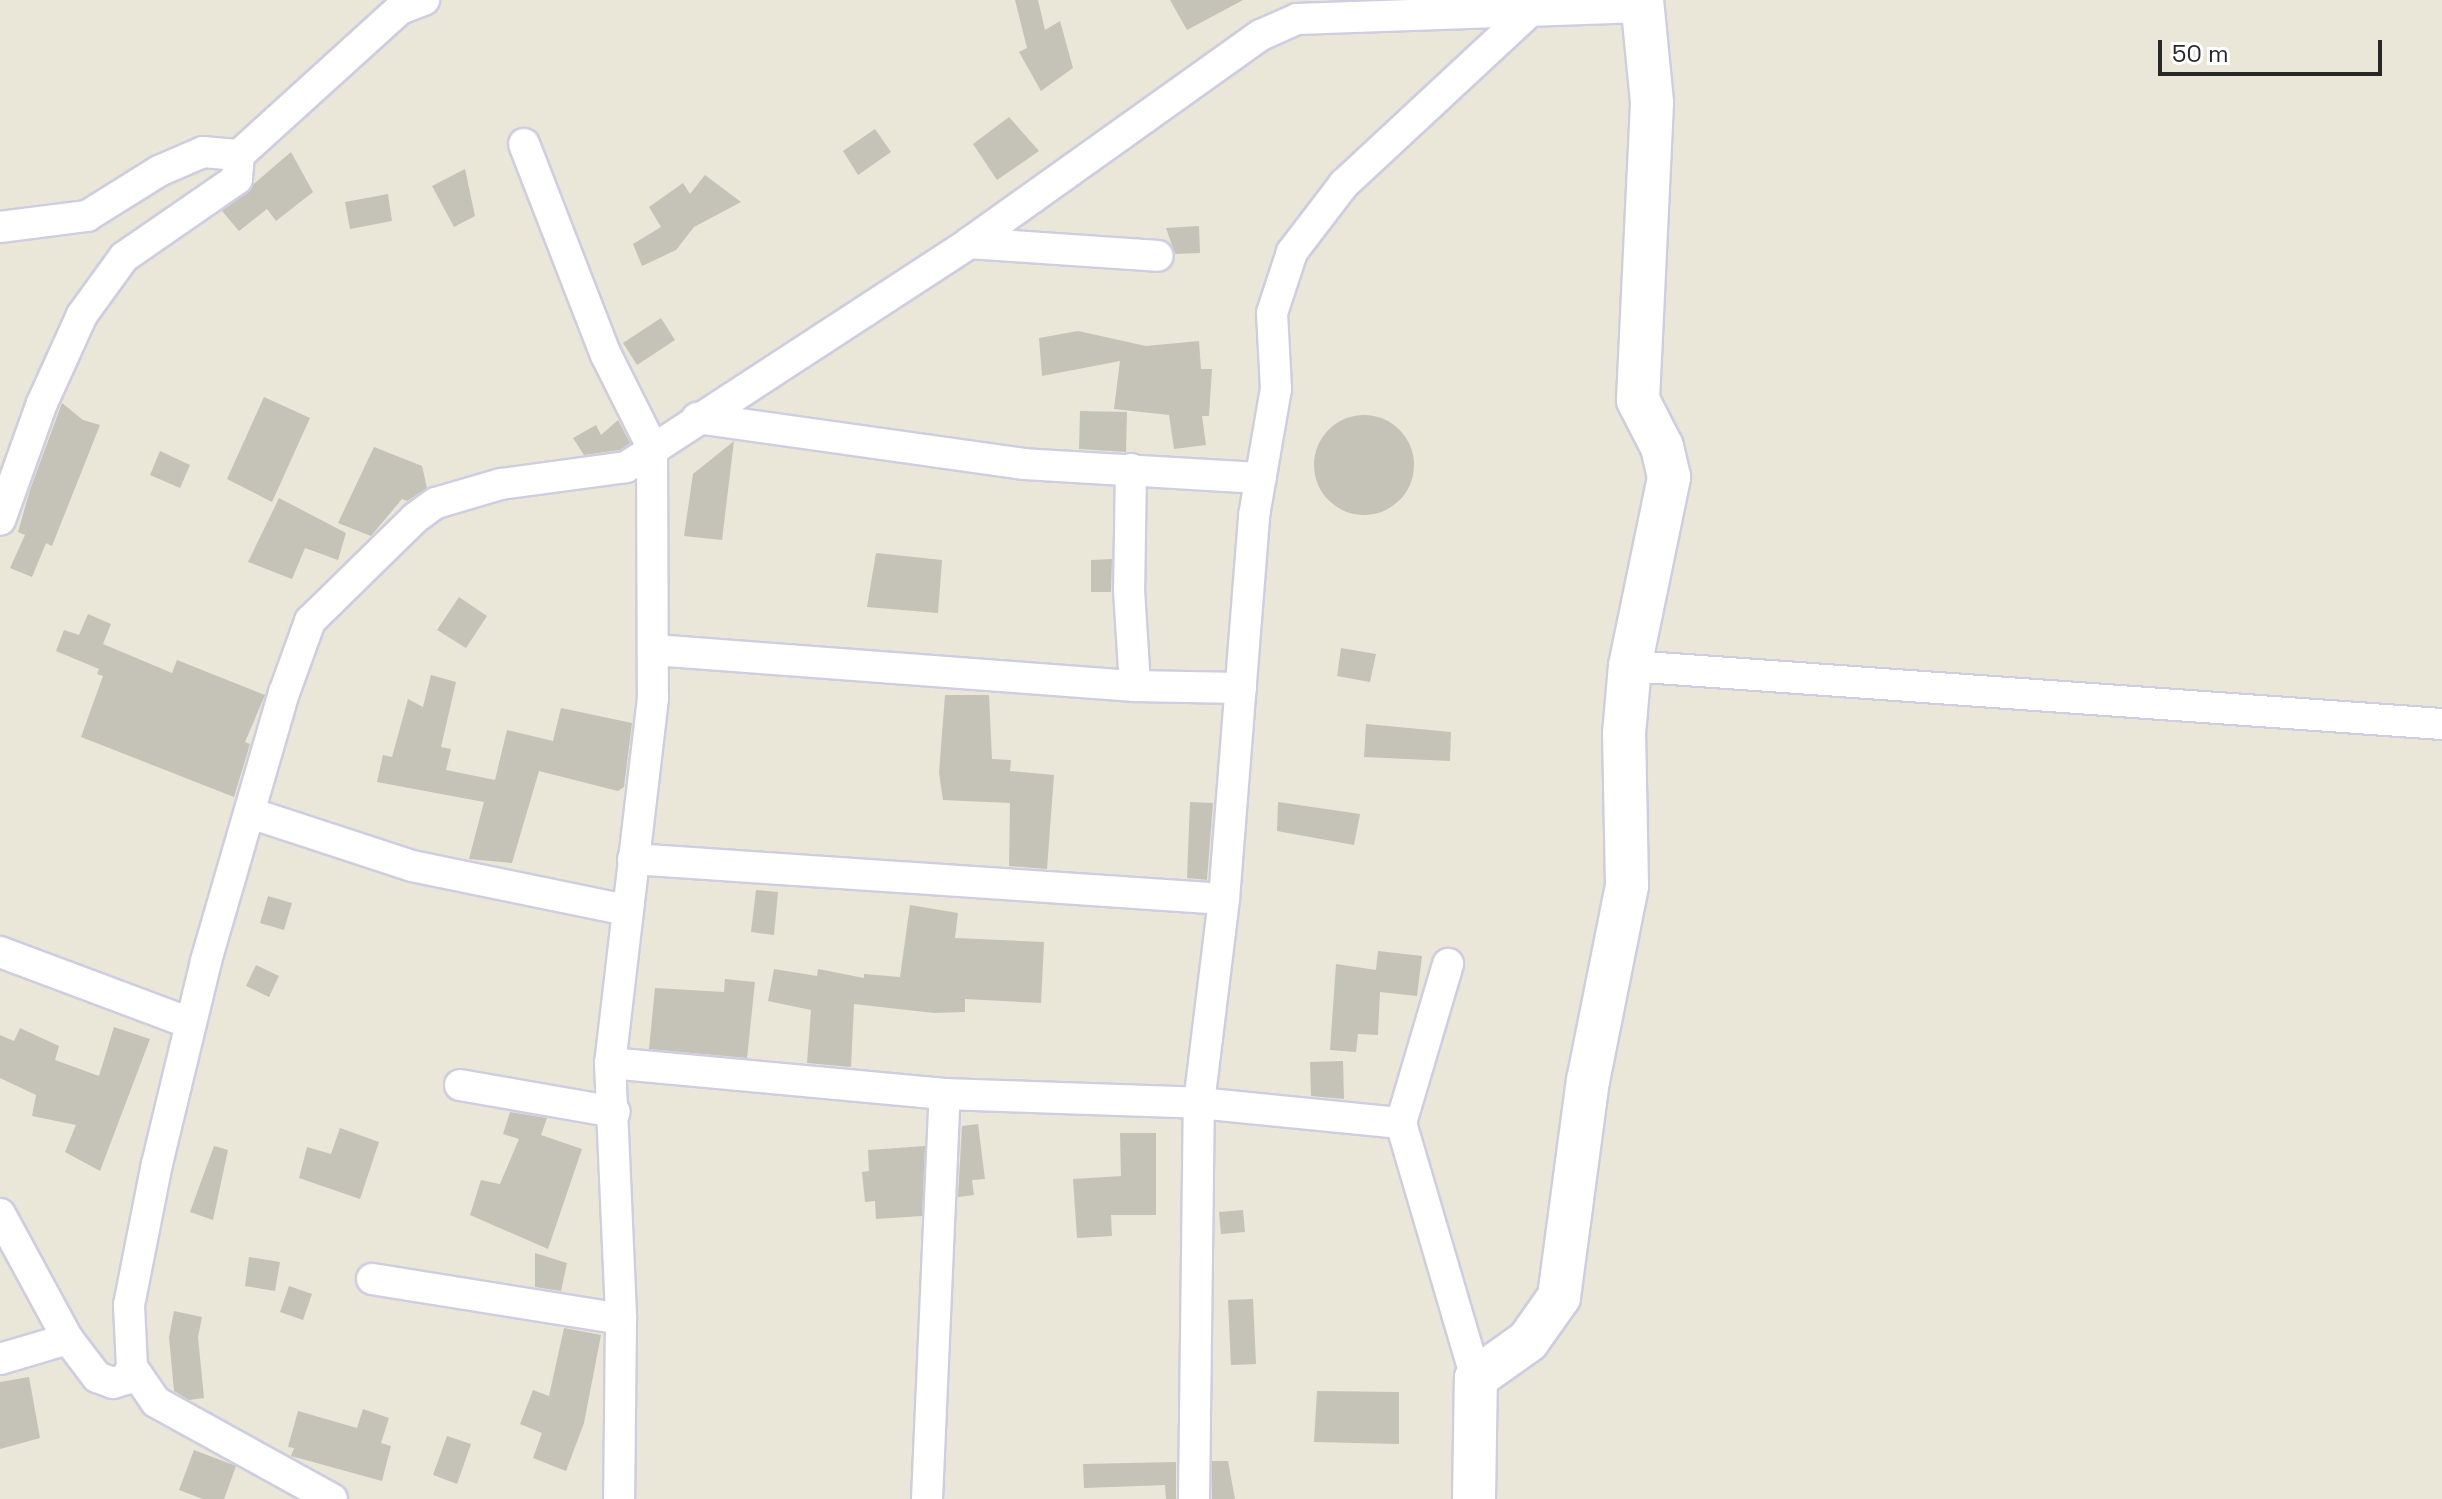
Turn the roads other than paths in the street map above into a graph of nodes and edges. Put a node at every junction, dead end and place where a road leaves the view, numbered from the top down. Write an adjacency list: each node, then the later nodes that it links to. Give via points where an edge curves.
1 (424, 0): 5 (street, via 389,19)
2 (1641, 4): 3 (street); 15 (street, via 1652,102 1638,400 1662,447 1669,477)
3 (1526, 15): 7 (street, via 1297,19 1261,35); 12 (street, via 1344,184 1292,252 1272,313 1276,389)
4 (524, 144): 10 (street, via 606,355)
5 (239, 155): 6 (street, via 203,152 159,171 87,216); 13 (street, via 237,179 124,257 82,315)
6 (0, 227)
7 (969, 243): 8 (street); 9 (street)
8 (1158, 256)
9 (697, 418): 10 (street); 11 (street, via 1023,464)
10 (652, 447): 14 (street); 19 (street, via 626,467 501,484 436,503 362,565 310,621)
11 (1131, 469): 12 (street); 16 (street, via 1129,590)
12 (1261, 478): 17 (street, via 1244,610)
13 (3, 504)
14 (654, 650): 16 (street); 20 (street)
15 (1630, 666): 18 (street); 38 (street, via 1624,734 1627,886 1588,1081 1568,1260 1559,1297 1528,1341)
16 (1135, 686): 17 (street)
17 (1241, 688): 21 (street)
18 (2442, 724)
19 (250, 813): 22 (street, via 412,866); 25 (street)
20 (633, 859): 21 (street); 22 (street)
21 (1224, 899): 29 (street)
22 (626, 910): 26 (street)
23 (0, 952): 25 (street)
24 (1448, 964): 31 (street)
25 (190, 1023): 37 (street, via 129,1305)
26 (610, 1063): 28 (street); 30 (street)
27 (460, 1085): 30 (street)
28 (945, 1094): 29 (street); 42 (street)
29 (1199, 1103): 31 (street); 43 (street)
30 (615, 1112): 34 (street)
31 (1401, 1123): 38 (street)
32 (0, 1214): 35 (street)
33 (372, 1279): 34 (street)
34 (621, 1319): 41 (street)
35 (68, 1339): 36 (street); 37 (street, via 97,1377 113,1383 126,1379)
36 (0, 1359)
37 (132, 1367): 40 (street, via 156,1402)
38 (1476, 1378): 39 (street)
39 (1479, 1491)
40 (332, 1499)
41 (619, 1499)
42 (927, 1499)
43 (1194, 1499)

